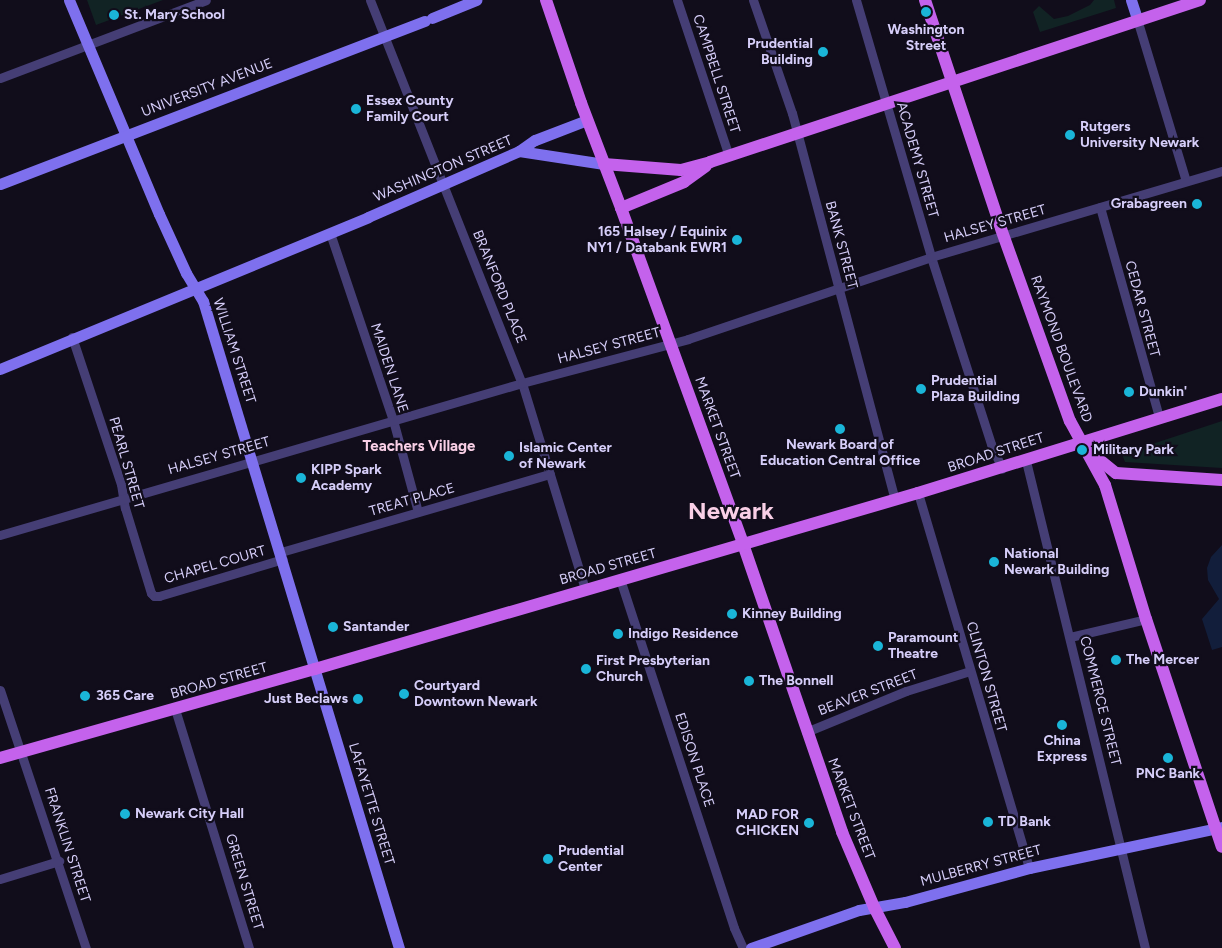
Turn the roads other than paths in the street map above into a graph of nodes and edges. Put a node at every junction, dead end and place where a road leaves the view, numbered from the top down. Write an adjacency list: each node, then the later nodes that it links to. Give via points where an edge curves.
1 (69, 0): 14 (street, WILLIAM STREET)
2 (206, 0): 14 (street)
3 (370, 0): 13 (street, BRANFORD PLACE)
4 (476, 0): 13 (street, UNIVERSITY AVENUE)
5 (546, 0): 18 (main road, MARKET STREET)
6 (677, 0): 22 (street, CAMPBELL STREET)
7 (753, 0): 19 (street, BANK STREET)
8 (856, 0): 17 (street, ACADEMY STREET)
9 (925, 0): 16 (main road, RAYMOND BOULEVARD)
10 (1131, 0): 12 (street)
11 (1200, 0): 12 (main road, WASHINGTON STREET)
12 (1137, 19): 16 (main road, WASHINGTON STREET); 26 (street)
13 (384, 36): 20 (street, UNIVERSITY AVENUE); 28 (street, BRANFORD PLACE)
14 (88, 45): 15 (street); 20 (street, WILLIAM STREET)
15 (0, 78)
16 (951, 82): 17 (main road, WASHINGTON STREET); 32 (main road, RAYMOND BOULEVARD)
17 (886, 104): 19 (main road, WASHINGTON STREET); 33 (street, ACADEMY STREET)
18 (587, 120): 21 (street, via 535,140); 24 (main road, MARKET STREET)
19 (797, 132): 22 (main road, WASHINGTON STREET); 35 (street, BANK STREET)
20 (125, 134): 27 (street, UNIVERSITY AVENUE); 34 (street, WILLIAM STREET, via 186,273)
21 (519, 151): 24 (street, WASHINGTON STREET); 28 (street, WASHINGTON STREET)
22 (729, 156): 23 (main road, WASHINGTON STREET)
23 (710, 162): 24 (main road, WASHINGTON STREET, via 681,170); 30 (main road, via 684,182)
24 (604, 164): 30 (main road, MARKET STREET)
25 (1222, 171): 26 (street, HALSEY STREET)
26 (1186, 181): 29 (street, HALSEY STREET)
27 (0, 184)
28 (443, 185): 31 (street, WASHINGTON STREET); 39 (street, BRANFORD PLACE)
29 (1100, 207): 32 (street, HALSEY STREET); 41 (street, CEDAR STREET)
30 (621, 208): 37 (main road, MARKET STREET)
31 (330, 233): 34 (street, WASHINGTON STREET); 42 (street, MAIDEN LANE)
32 (1004, 236): 33 (street, HALSEY STREET); 43 (main road, RAYMOND BOULEVARD, via 1070,421)
33 (931, 257): 35 (street, HALSEY STREET); 46 (street, ACADEMY STREET, via 991,444)
34 (196, 288): 36 (street, WASHINGTON STREET); 44 (street, WILLIAM STREET, via 206,307)
35 (838, 288): 37 (street, HALSEY STREET); 51 (street, BANK STREET)
36 (72, 337): 38 (street, WASHINGTON STREET); 50 (street, PEARL STREET)
37 (670, 344): 39 (street, HALSEY STREET); 54 (main road, MARKET STREET)
38 (0, 369)
39 (522, 383): 42 (street, HALSEY STREET); 47 (street, BRANFORD PLACE)
40 (1222, 399): 41 (main road, BROAD STREET)
41 (1159, 418): 43 (main road, BROAD STREET)
42 (393, 420): 44 (street, HALSEY STREET); 52 (street, MAIDEN LANE)
43 (1081, 442): 45 (main road, BROAD STREET); 48 (main road, via 1100,462 1116,472); 59 (main road, RAYMOND BOULEVARD, via 1105,485)
44 (253, 460): 50 (street, HALSEY STREET); 55 (street, WILLIAM STREET)
45 (1026, 461): 46 (main road, BROAD STREET); 60 (street, COMMERCE STREET)
46 (1002, 468): 49 (main road, BROAD STREET)
47 (550, 474): 52 (street, TREAT PLACE); 57 (street, BRANFORD PLACE)
48 (1222, 480)
49 (918, 493): 51 (main road, BROAD STREET); 62 (street, CLINTON STREET)
50 (124, 499): 53 (street, HALSEY STREET); 58 (street, PEARL STREET)
51 (895, 500): 54 (main road, BROAD STREET)
52 (418, 512): 55 (street, TREAT PLACE)
53 (0, 535)
54 (743, 544): 56 (main road, BROAD STREET); 65 (main road, MARKET STREET)
55 (282, 556): 58 (street, CHAPEL COURT); 61 (street, WILLIAM STREET)
56 (620, 579): 57 (main road, BROAD STREET); 78 (street, EDISON PLACE, via 734,928)
57 (585, 589): 61 (main road, BROAD STREET)
58 (154, 596)
59 (1146, 619): 60 (street); 68 (main road, RAYMOND BOULEVARD)
60 (1070, 637): 70 (street, COMMERCE STREET)
61 (316, 669): 64 (main road, BROAD STREET); 77 (street, LAFAYETTE STREET)
62 (970, 671): 65 (street, BEAVER STREET, via 906,691); 72 (street, CLINTON STREET)
63 (0, 690): 66 (street, FRANKLIN STREET)
64 (175, 709): 66 (main road, BROAD STREET); 76 (street, GREEN STREET)
65 (806, 732): 74 (main road, MARKET STREET, via 842,832)
66 (20, 752): 67 (main road, BROAD STREET); 71 (street, FRANKLIN STREET)
67 (0, 758)
68 (1219, 828): 69 (main road, RAYMOND BOULEVARD); 70 (street, MULBERRY STREET)
69 (1222, 847)
70 (1122, 850): 72 (street, MULBERRY STREET); 81 (street, COMMERCE STREET)
71 (59, 861): 73 (street); 75 (street, FRANKLIN STREET)
72 (1029, 868): 74 (street, MULBERRY STREET, via 905,902)
73 (0, 879)
74 (874, 907): 79 (street, MULBERRY STREET, via 847,913); 80 (main road, MARKET STREET)
75 (86, 948)
76 (249, 948)
77 (400, 948)
78 (744, 948)
79 (751, 948)
80 (895, 948)
81 (1145, 948)

